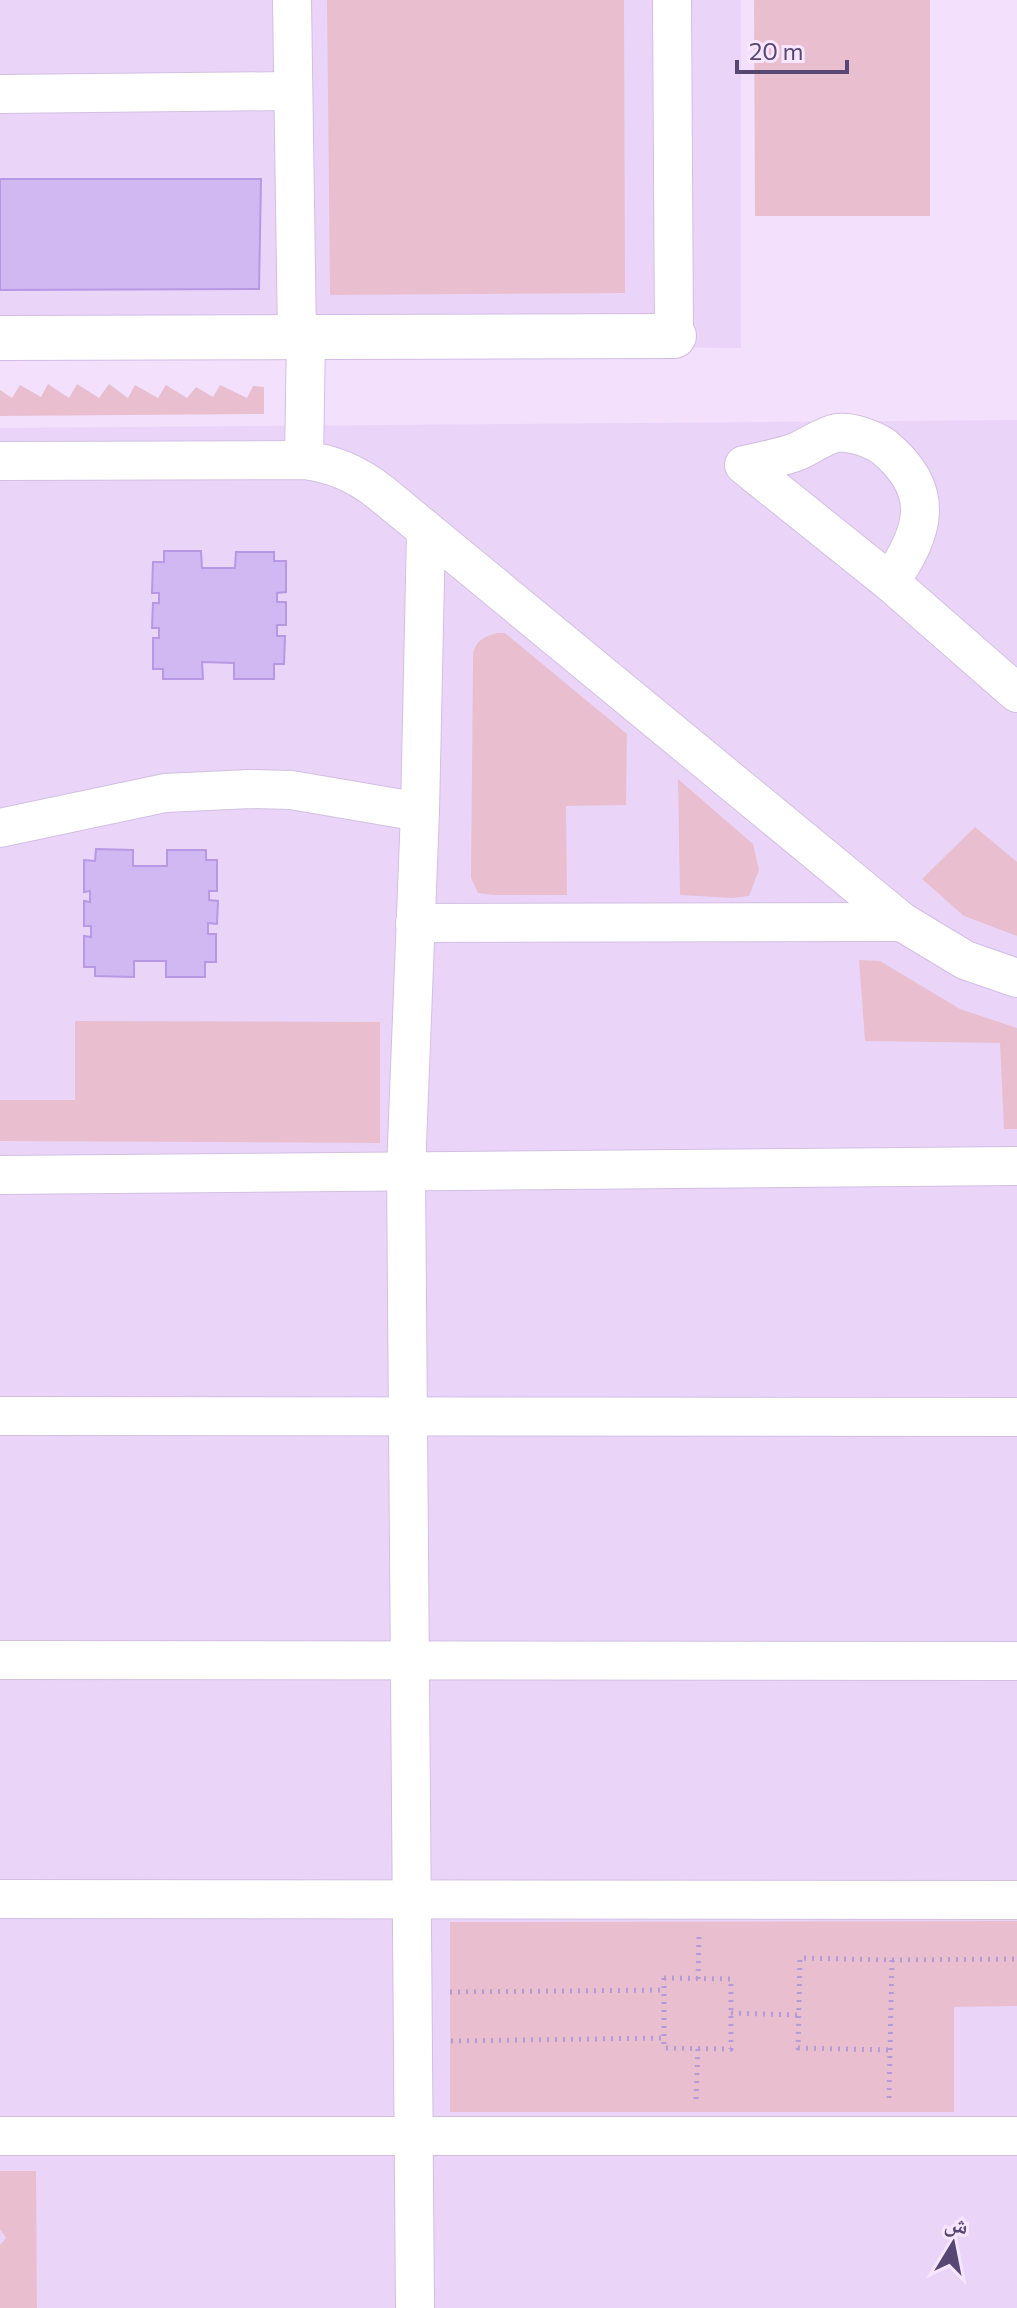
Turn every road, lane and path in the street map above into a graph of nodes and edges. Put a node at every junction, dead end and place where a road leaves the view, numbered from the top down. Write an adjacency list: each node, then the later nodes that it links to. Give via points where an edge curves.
1 (292, 0): 3 (street)
2 (672, 0): 5 (street)
3 (292, 91): 4 (street); 6 (street)
4 (0, 94)
5 (674, 336): 6 (street)
6 (302, 337): 7 (street); 8 (street)
7 (0, 338)
8 (304, 460): 9 (street); 10 (street, via 364,479)
9 (0, 461)
10 (426, 532): 13 (street); 15 (street)
11 (890, 582): 11 (street, via 912,548 920,509 918,490 902,462 878,443 837,433 795,453 744,465); 12 (street)
12 (1017, 693)
13 (420, 812): 14 (street, via 291,790 250,789 165,793); 16 (street)
14 (0, 828)
15 (902, 922): 16 (street); 17 (street, via 965,960)
16 (415, 923): 19 (street)
17 (1017, 978)
18 (1017, 1166): 19 (street)
19 (406, 1171): 20 (street); 22 (street)
20 (0, 1175)
21 (0, 1416): 22 (street)
22 (407, 1417): 23 (street); 25 (street)
23 (1017, 1417)
24 (0, 1660): 25 (street)
25 (410, 1660): 26 (street); 28 (street)
26 (1017, 1661)
27 (0, 1899): 28 (street)
28 (412, 1900): 29 (street); 45 (street)
29 (1017, 1900)
30 (699, 1921): 33 (path)
31 (1017, 1959): 32 (path)
32 (892, 1960): 37 (path, via 800,1958); 41 (path)
33 (698, 1979): 34 (path, via 664,1978); 36 (path, via 731,1979)
34 (664, 1990): 35 (path); 38 (path)
35 (450, 1992)
36 (731, 2013): 37 (path); 40 (path, via 731,2049)
37 (799, 2015): 41 (path, via 798,2048)
38 (663, 2038): 39 (path); 40 (path, via 664,2048)
39 (451, 2041)
40 (698, 2048): 42 (path)
41 (890, 2050): 43 (path)
42 (696, 2112)
43 (888, 2112)
44 (0, 2136): 45 (street)
45 (414, 2136): 46 (street); 47 (street)
46 (1017, 2136)
47 (415, 2308)

